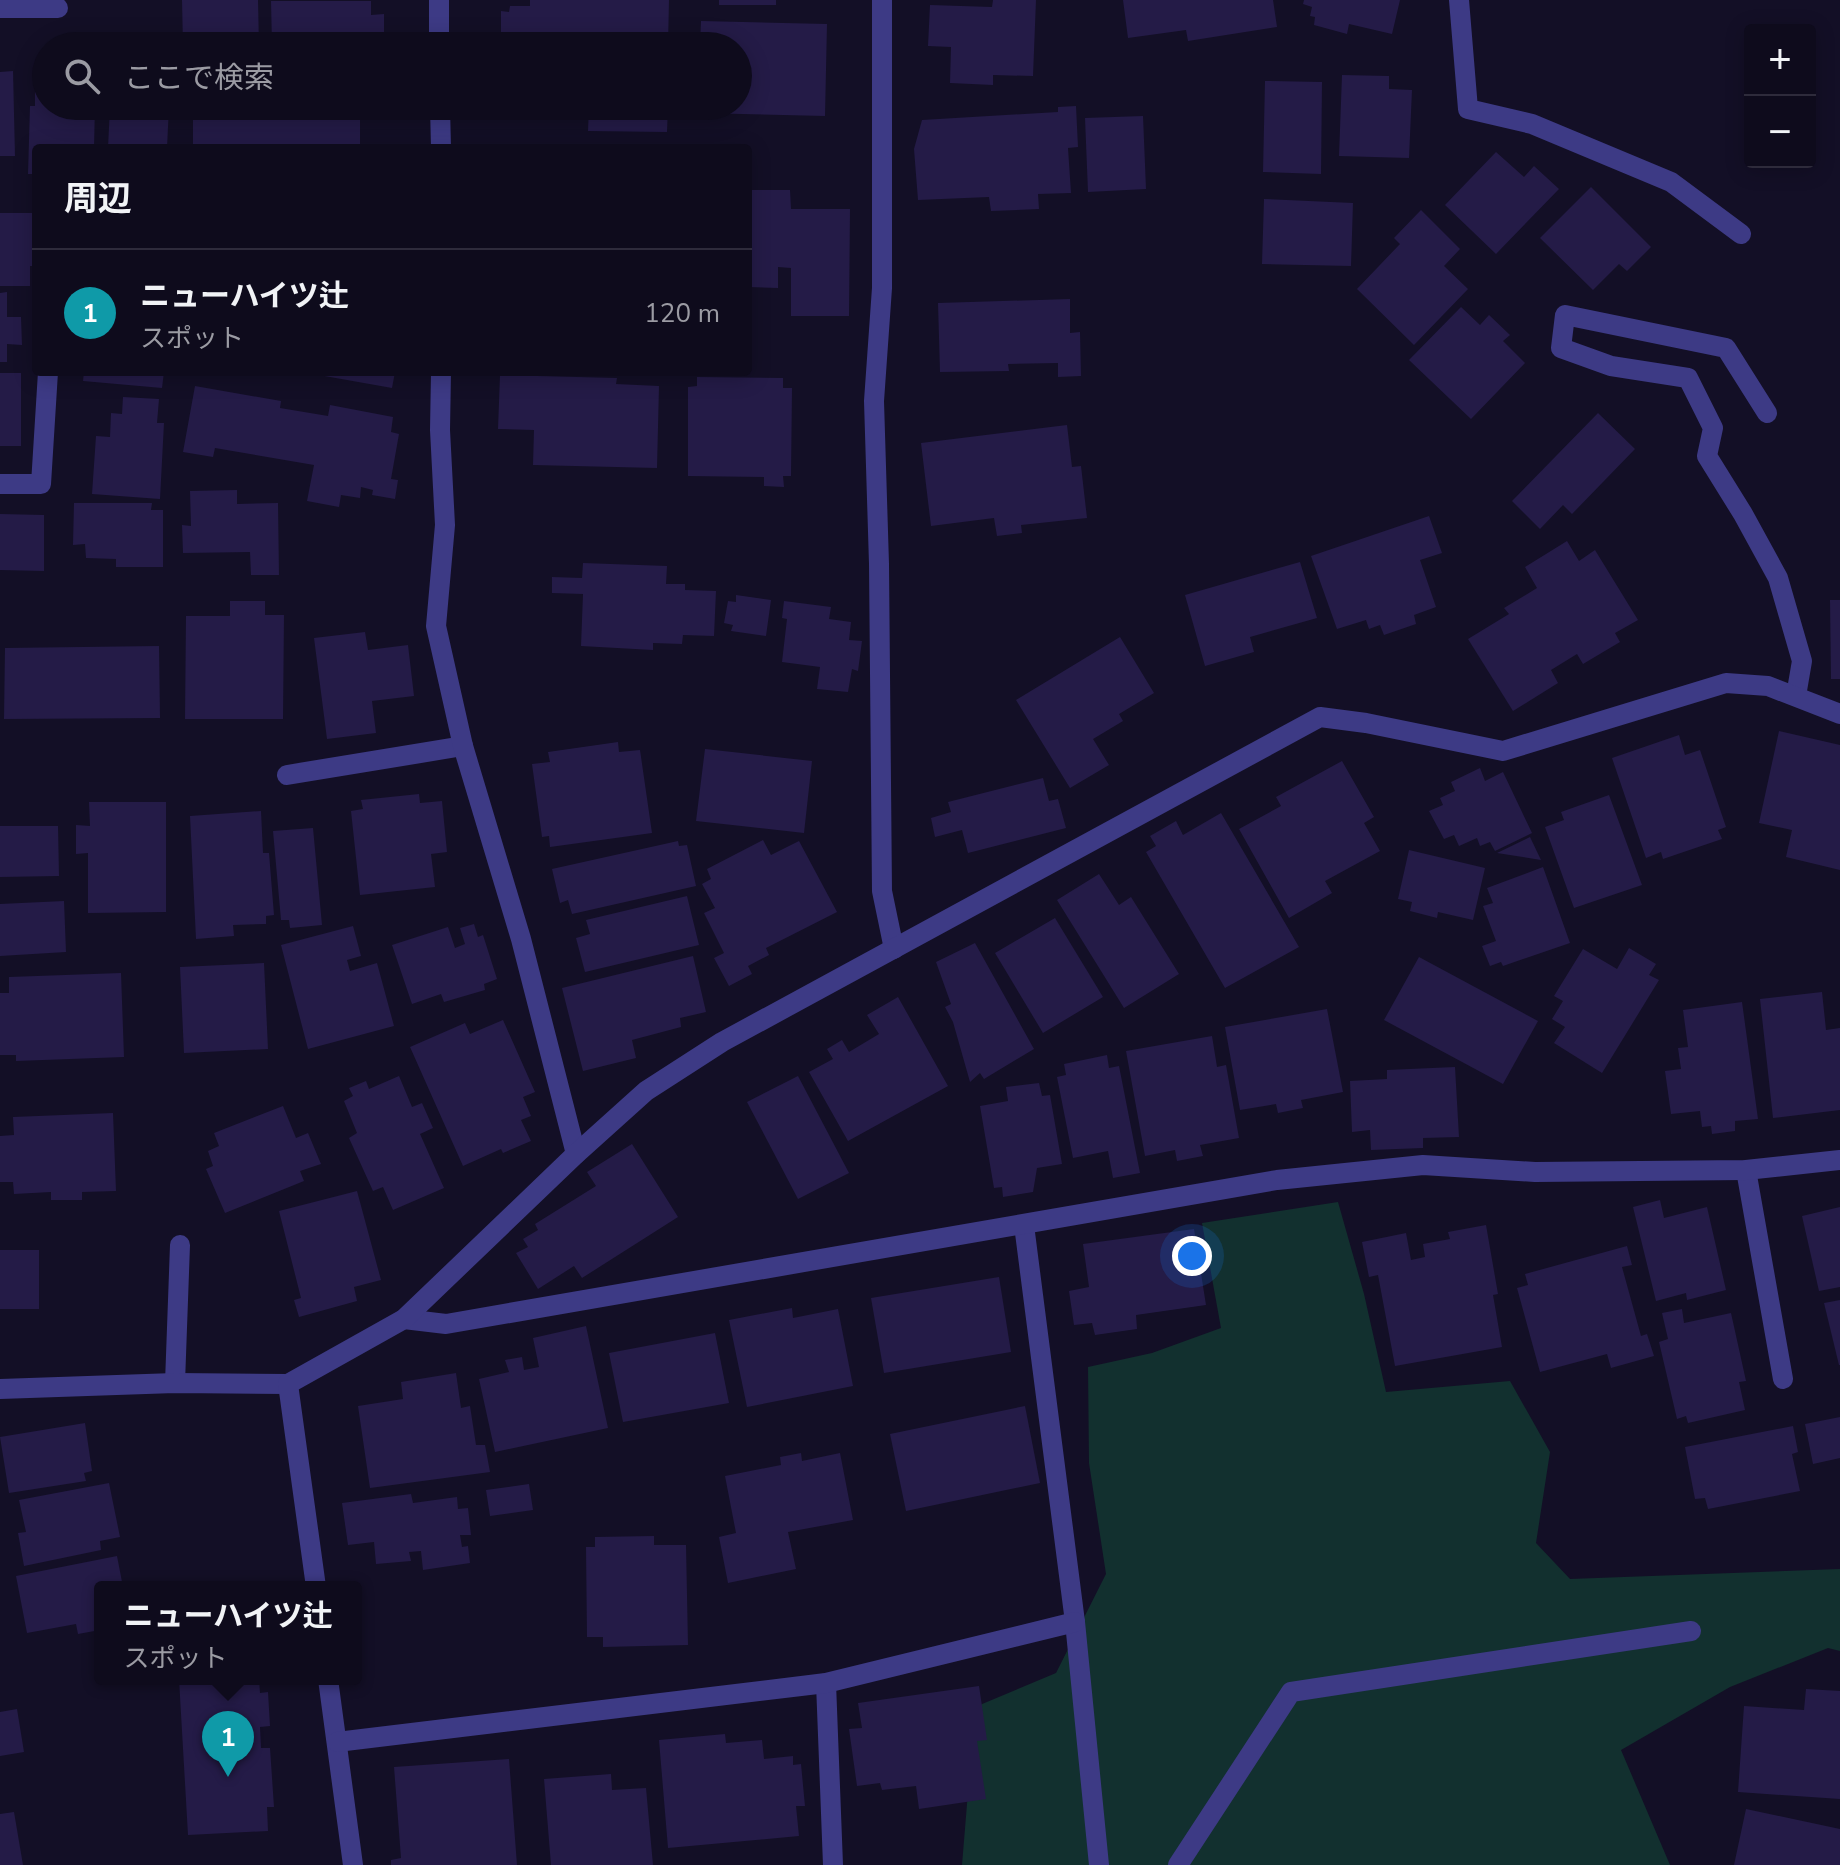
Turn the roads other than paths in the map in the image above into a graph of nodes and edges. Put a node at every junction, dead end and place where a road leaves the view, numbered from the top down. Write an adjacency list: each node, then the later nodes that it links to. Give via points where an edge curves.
1 (439, 0): 6 (street)
2 (882, 0): 18 (street, via 882,288 874,401 882,891)
3 (1459, 0): 9 (street, via 1468,109 1532,124 1671,182)
4 (0, 8): 5 (street)
5 (58, 8)
6 (439, 32)
7 (440, 120): 8 (street)
8 (441, 144)
9 (1741, 234)
10 (48, 376): 13 (street, via 41,484)
11 (441, 376): 16 (street, via 445,525 436,626)
12 (1767, 413): 14 (street, via 1726,348 1565,315 1561,348 1611,366 1688,378 1713,428 1707,456 1778,578 1802,661)
13 (0, 484)
14 (1796, 696): 15 (street); 18 (street, via 1768,686 1726,683 1503,751 1320,717)
15 (1840, 714)
16 (463, 746): 17 (street); 19 (street, via 521,939)
17 (287, 775)
18 (894, 949): 19 (street, via 696,1058 646,1091)
19 (576, 1154): 24 (street)
20 (1840, 1160): 21 (street)
21 (1746, 1170): 22 (street, via 1535,1172 1423,1165 1277,1180); 25 (street)
22 (1024, 1225): 24 (street, via 446,1324); 30 (street)
23 (180, 1245): 26 (street)
24 (404, 1319): 27 (street)
25 (1783, 1379)
26 (175, 1383): 27 (street); 28 (street)
27 (288, 1384): 29 (street)
28 (0, 1389)
29 (315, 1581)
30 (1075, 1622): 32 (street); 37 (street)
31 (1691, 1631): 38 (street, via 1291,1692)
32 (826, 1683): 34 (street); 36 (street)
33 (329, 1685): 34 (street)
34 (337, 1742): 35 (street)
35 (353, 1865)
36 (833, 1865)
37 (1099, 1865)
38 (1178, 1865)

